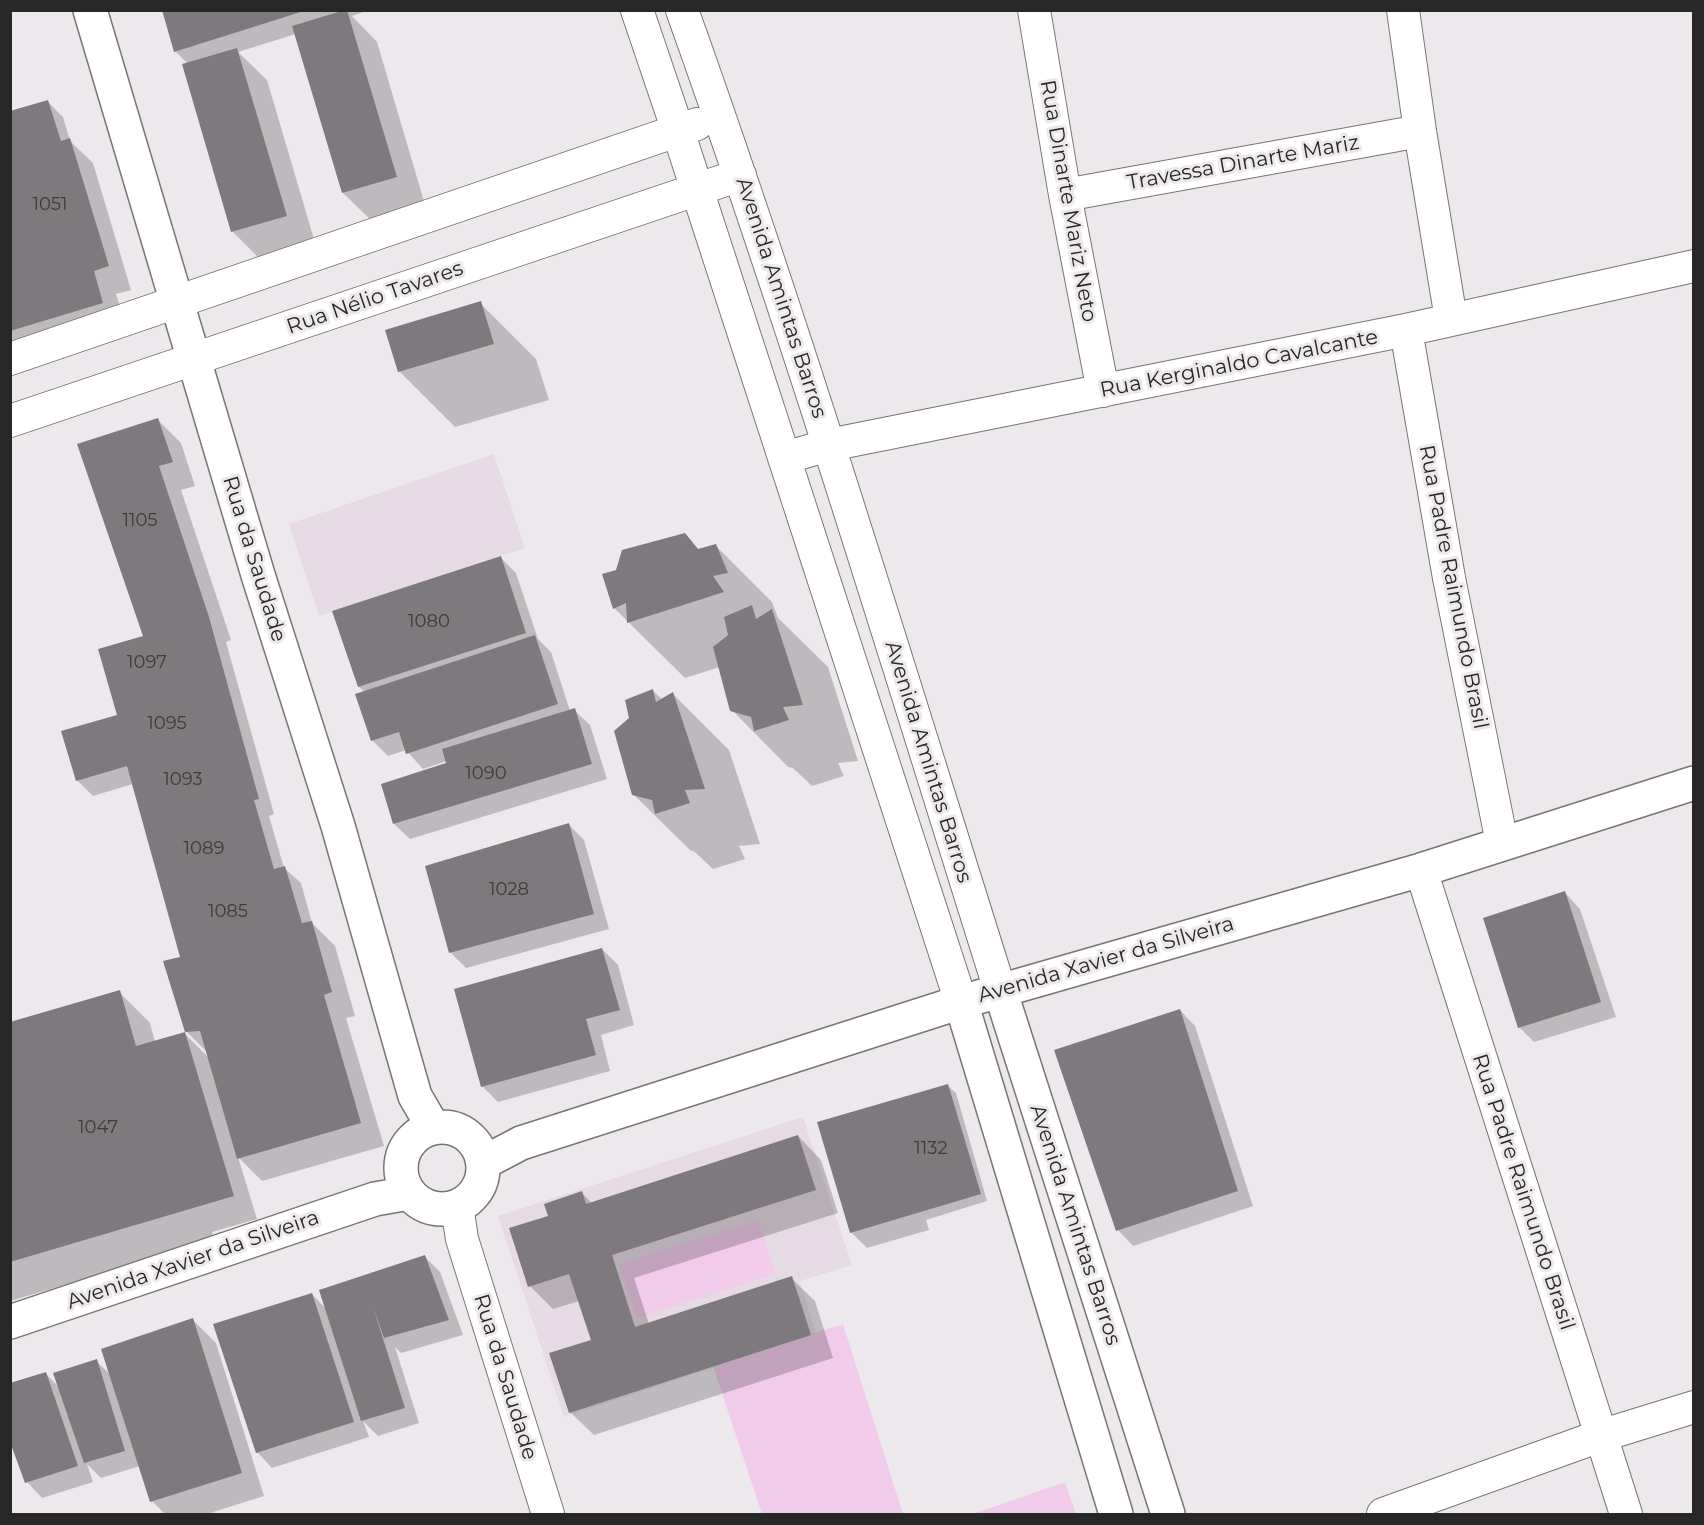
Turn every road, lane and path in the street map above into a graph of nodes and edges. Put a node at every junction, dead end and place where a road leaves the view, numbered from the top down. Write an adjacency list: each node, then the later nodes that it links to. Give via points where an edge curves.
1 (90, 10): 13 (street, Rua da Saudade)
2 (637, 10): 7 (street, Avenida Amintas Barros)
3 (682, 10): 6 (street, Avenida Amintas Barros)
4 (1034, 10): 11 (street, Rua Dinarte Mariz Neto)
5 (1403, 10): 8 (street)
6 (720, 116): 7 (street); 9 (street, Avenida Amintas Barros)
7 (678, 131): 10 (street, Avenida Amintas Barros); 13 (street)
8 (1420, 131): 11 (street, Travessa Dinarte Mariz); 14 (street)
9 (740, 175): 10 (street, Rua Nélio Tavares); 20 (street, Avenida Amintas Barros)
10 (697, 189): 17 (street, Rua Nélio Tavares); 21 (street, Avenida Amintas Barros)
11 (1065, 195): 18 (street, Rua Dinarte Mariz Neto)
12 (1694, 266): 14 (street, Rua Kerginaldo Cavalcante)
13 (177, 303): 16 (street); 17 (street, Rua da Saudade)
14 (1451, 319): 15 (street, Rua Kerginaldo Cavalcante)
15 (1406, 330): 18 (street, Rua Kerginaldo Cavalcante); 23 (street, Rua Padre Raimundo Brasil, via 1449,578)
16 (10, 359)
17 (195, 359): 19 (street, Rua Nélio Tavares); 27 (street, Rua da Saudade)
18 (1103, 391): 20 (street, Rua Kerginaldo Cavalcante)
19 (10, 421)
20 (829, 445): 21 (street, Rua Kerginaldo Cavalcante); 25 (street, Avenida Amintas Barros)
21 (784, 458): 26 (street, Avenida Amintas Barros)
22 (1694, 783): 23 (street, Avenida Xavier da Silveira)
23 (1502, 843): 24 (street, Avenida Xavier da Silveira)
24 (1421, 870): 25 (street, Avenida Xavier da Silveira); 33 (street, Rua Padre Raimundo Brasil)
25 (1000, 990): 26 (street, Avenida Xavier da Silveira); 36 (street, Avenida Amintas Barros)
26 (961, 1002): 28 (street, Avenida Xavier da Silveira, via 521,1143); 35 (street, Avenida Amintas Barros)
27 (424, 1122): 28 (street, via 460,1131); 29 (street, via 403,1153)
28 (477, 1150): 30 (street, via 483,1176 478,1189)
29 (404, 1180): 30 (street, via 419,1202 431,1208); 31 (street, Avenida Xavier da Silveira, via 375,1199)
30 (451, 1208): 34 (street, Rua da Saudade)
31 (10, 1322)
32 (1694, 1407): 33 (street)
33 (1600, 1436): 37 (street); 38 (street, Rua Padre Raimundo Brasil)
34 (548, 1515)
35 (1116, 1515)
36 (1168, 1515)
37 (1383, 1515)
38 (1626, 1515)

